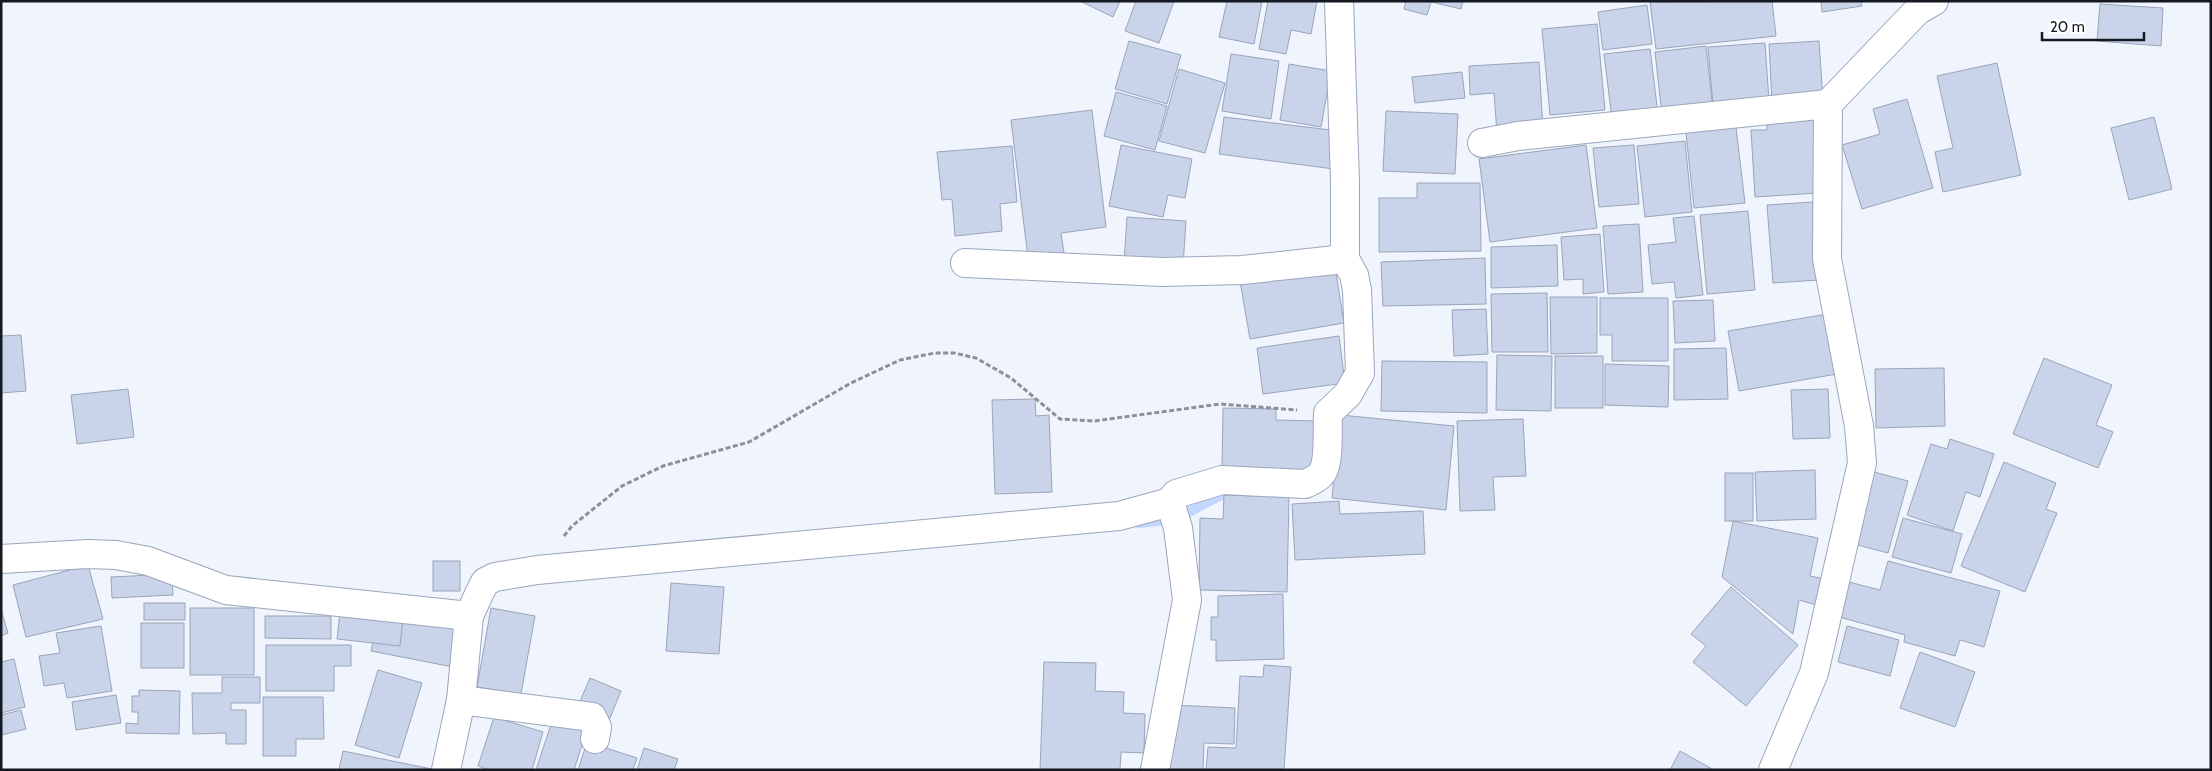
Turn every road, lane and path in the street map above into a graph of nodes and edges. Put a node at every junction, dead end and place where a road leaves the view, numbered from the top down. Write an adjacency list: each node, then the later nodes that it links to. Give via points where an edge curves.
1 (1339, 1): 5 (street)
2 (1934, 1): 3 (street, via 1918,11)
3 (1828, 104): 4 (street, via 1518,136); 16 (street, via 1827,259 1859,426 1862,463 1814,673)
4 (1482, 143)
5 (1345, 259): 6 (street, via 1242,270 1162,272); 7 (street, via 1354,275 1357,290 1360,373 1348,394)
6 (965, 263)
7 (1328, 413): 8 (street, via 1326,466 1315,480 1305,484 1222,480 1176,494); 10 (path, via 1220,404 1094,421 1060,419 1010,378 976,358 935,353 900,360 851,383 749,442 663,466 622,486 572,526)
8 (1173, 513): 10 (street); 15 (street, via 1187,600)
9 (1, 559): 11 (street, via 116,554 148,561 226,590)
10 (537, 570): 11 (street, via 485,582)
11 (469, 616): 12 (street)
12 (461, 700): 13 (street, via 592,717 597,727); 14 (street)
13 (595, 739)
14 (446, 770)
15 (1155, 770)
16 (1773, 770)

